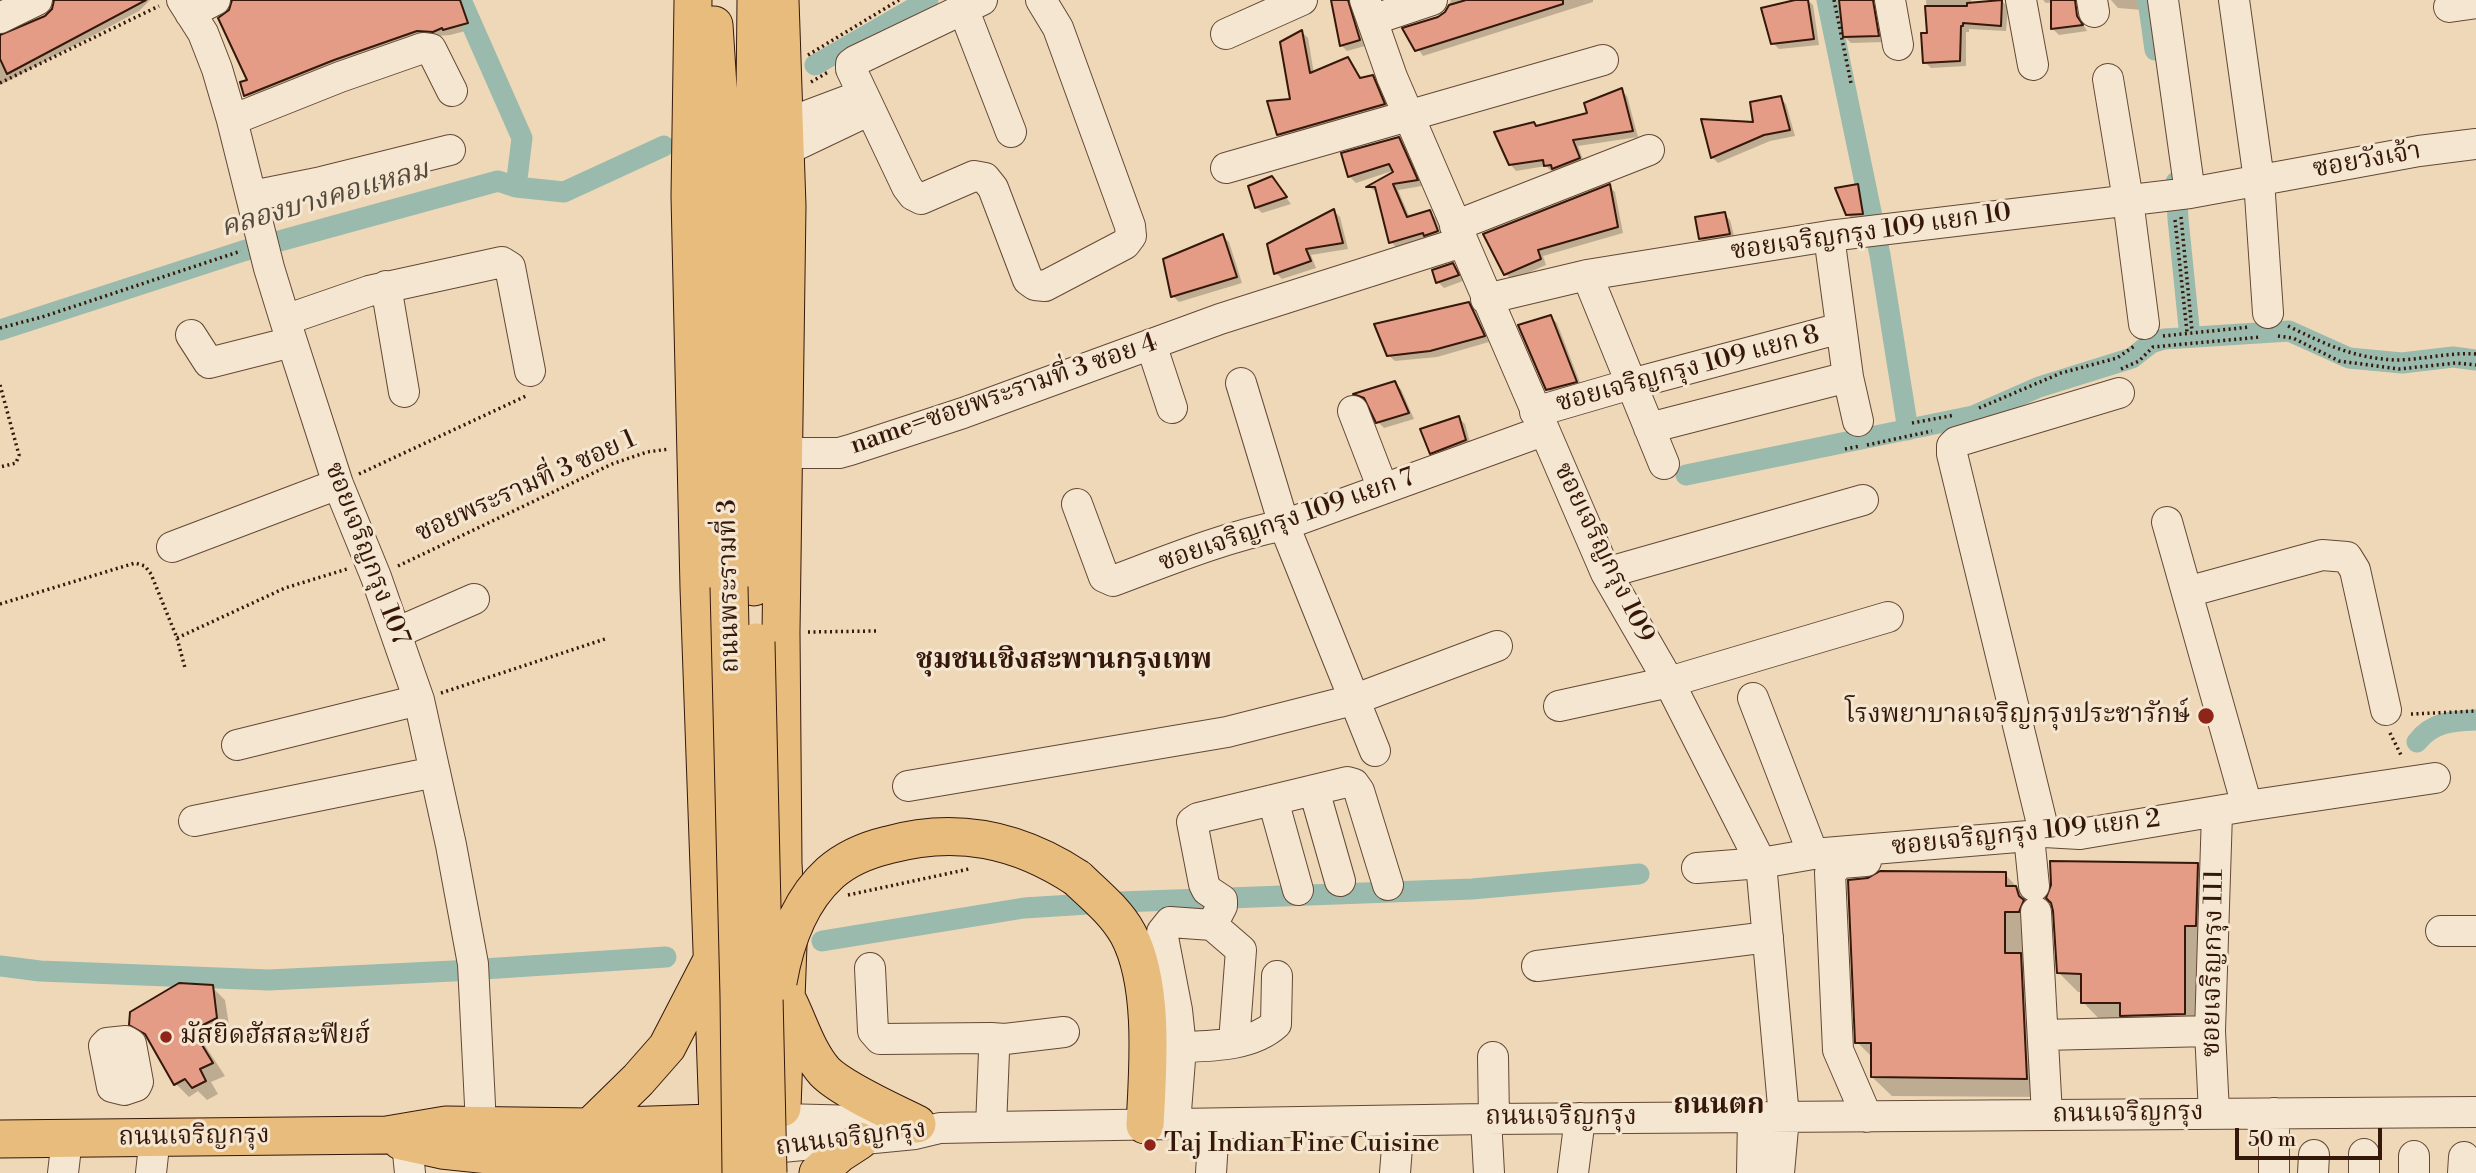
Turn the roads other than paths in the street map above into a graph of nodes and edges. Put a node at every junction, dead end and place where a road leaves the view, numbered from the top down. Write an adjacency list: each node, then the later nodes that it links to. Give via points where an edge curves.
1 (37, 0): 16 (street)
2 (693, 0): 92 (main road, ถนนพระรามที่ 3, via 690,196)
3 (713, 0): 68 (main road, ถนนพระรามที่ 3)
4 (756, 0): 68 (main road, ถนนพระรามที่ 3)
5 (780, 0): 27 (main road, ถนนพระรามที่ 3)
6 (1041, 0): 23 (street, via 1058,28 1130,226 1131,236 1125,244 1045,286 1035,285 1028,280 985,178 974,176 921,199 913,195)
7 (1302, 0): 17 (street)
8 (1432, 0): 15 (street)
9 (1890, 0): 18 (street)
10 (2021, 0): 20 (street)
11 (2163, 0): 33 (street)
12 (2234, 0): 32 (street)
13 (189, 3): 25 (street, ซอยเจริญกรุง 107, via 211,52)
14 (973, 4): 23 (street, via 851,64); 26 (street)
15 (1368, 10): 24 (street, ซอยเจริญกรุง 109)
16 (0, 18)
17 (1226, 34)
18 (1898, 44)
19 (1603, 60): 24 (street)
20 (2033, 65)
21 (2108, 79): 35 (street)
22 (452, 91): 25 (street, via 436,55 423,48)
23 (866, 103): 27 (street)
24 (1408, 115): 31 (street); 36 (street, ซอยเจริญกรุง 109)
25 (232, 120): 34 (street, ซอยเจริญกรุง 107)
26 (1011, 132)
27 (786, 137): 58 (main road, ถนนพระรามที่ 3)
28 (2476, 144): 32 (street, ซอยวังเจ้า)
29 (450, 150): 34 (street)
30 (1649, 150): 36 (street, name=ซอยพระรามที่ 3 ซอย 4)
31 (1226, 168)
32 (2259, 180): 33 (street, ซอยเจริญกรุง 109 แยก 10); 41 (street)
33 (2181, 193): 35 (street, ซอยเจริญกรุง 109 แยก 10)
34 (252, 196): 43 (street, ซอยเจริญกรุง 107)
35 (2128, 200): 37 (street, ซอยเจริญกรุง 109 แยก 10); 45 (street)
36 (1459, 234): 40 (street, ซอยเจริญกรุง 109); 46 (street, name=ซอยพระรามที่ 3 ซอย 4)
37 (1829, 236): 38 (street, ซอยเจริญกรุง 109 แยก 10); 42 (street)
38 (1587, 275): 40 (street, ซอยเจริญกรุง 109 แยก 10); 51 (street)
39 (386, 286): 43 (street); 48 (street, via 502,262 510,267); 52 (street)
40 (1486, 299): 55 (street, ซอยเจริญกรุง 109)
41 (2270, 321)
42 (1841, 328): 47 (street); 51 (street, ซอยเจริญกรุง 109 แยก 8)
43 (289, 331): 44 (street, via 209,363); 60 (street, ซอยเจริญกรุง 107)
44 (191, 335)
45 (2146, 335)
46 (1151, 344): 53 (street); 58 (street, name=ซอยพระรามที่ 3 ซอย 4, via 850,450)
47 (1848, 377): 56 (street); 57 (street)
48 (531, 382)
49 (2114, 382): 90 (street, via 1952,446)
50 (1241, 383): 65 (street)
51 (1631, 384): 55 (street, ซอยเจริญกรุง 109 แยก 8); 57 (street)
52 (404, 393)
53 (1172, 408)
54 (1353, 411): 61 (street)
55 (1539, 421): 61 (street, ซอยเจริญกรุง 109 แยก 7); 67 (street, ซอยเจริญกรุง 109)
56 (1858, 421)
57 (1649, 428): 59 (street)
58 (784, 453): 94 (main road, ถนนพระรามที่ 3)
59 (1664, 464)
60 (338, 484): 66 (street); 72 (street, ซอยเจริญกรุง 107)
61 (1383, 489): 65 (street, ซอยเจริญกรุง 109 แยก 7)
62 (1863, 500): 67 (street)
63 (1077, 504): 65 (street, ซอยเจริญกรุง 109 แยก 7, via 1104,577 1113,581)
64 (2167, 522): 69 (street)
65 (1284, 525): 77 (street)
66 (172, 547)
67 (1606, 573): 74 (street, ซอยเจริญกรุง 109)
68 (741, 587): 112 (main road, ถนนพระรามที่ 3, bridge); 139 (main road, ถนนพระรามที่ 3, bridge, via 739,996)
69 (2187, 592): 79 (street, via 2322,555 2347,557 2355,570); 87 (street)
70 (474, 598): 72 (street)
71 (1888, 617): 74 (street)
72 (396, 633): 76 (street, ซอยเจริญกรุง 107)
73 (1497, 646): 77 (street)
74 (1669, 682): 78 (street); 93 (street, ซอยเจริญกรุง 109)
75 (1753, 698): 91 (street)
76 (419, 700): 80 (street); 82 (street, ซอยเจริญกรุง 107)
77 (1353, 700): 81 (street); 84 (street, via 1227,732)
78 (1559, 706)
79 (2396, 719)
80 (237, 745)
81 (1375, 751)
82 (435, 772): 89 (street); 127 (street, ซอยเจริญกรุง 107, via 473,974)
83 (2425, 779): 87 (street, ซอยเจริญกรุง 109 แยก 2)
84 (908, 786)
85 (1314, 790): 86 (street); 96 (street); 97 (street, via 1354,784)
86 (1273, 800): 98 (street); 99 (street, via 1192,822 1204,884 1222,900)
87 (2246, 806): 88 (street, ซอยเจริญกรุง 109 แยก 2)
88 (2217, 813): 90 (street, ซอยเจริญกรุง 109 แยก 2); 108 (street, ซอยเจริญกรุง 111)
89 (194, 821)
90 (2035, 840): 91 (street, ซอยเจริญกรุง 109 แยก 2); 110 (street); 123 (street, via 1852,861 1841,863 1830,873 1838,1050)
91 (1814, 854): 93 (street, ซอยเจริญกรุง 109 แยก 2)
92 (710, 855): 94 (main road, via 723,891 729,898 749,904 766,898); 103 (main road, ถนนพระรามที่ 3)
93 (1760, 863): 95 (street, ซอยเจริญกรุง 109 แยก 2); 102 (street, ซอยเจริญกรุง 109)
94 (783, 864): 107 (main road, ถนนพระรามที่ 3)
95 (1697, 869)
96 (1340, 881)
97 (1388, 885)
98 (1298, 890)
99 (1212, 925): 113 (street, via 1241,950); 114 (street, via 1170,922 1162,932)
100 (2441, 931): 101 (street)
101 (2476, 931)
102 (1768, 937): 104 (street); 122 (street, ซอยเจริญกรุง 109)
103 (714, 957): 131 (main road, via 667,1047); 139 (main road, ถนนพระรามที่ 3)
104 (1536, 966)
105 (870, 968): 111 (street, via 873,1031 880,1039)
106 (1277, 976): 113 (street, via 1276,1024 1256,1038)
107 (786, 996): 130 (main road, via 808,1047 828,1074 860,1095); 137 (main road, ถนนพระรามที่ 3)
108 (2210, 1031): 110 (street); 118 (street, ซอยเจริญกรุง 111)
109 (1064, 1032): 111 (street)
110 (2043, 1035): 120 (street)
111 (991, 1038): 132 (street)
112 (766, 1042): 128 (main road, bridge, via 783,956 797,918 831,872 871,849 920,837 969,837 1014,846 1077,878 1128,933 1145,992 1147,1077); 137 (main road, ถนนพระรามที่ 3, bridge)
113 (1234, 1042): 114 (street)
114 (1181, 1047): 128 (street)
115 (1493, 1057): 125 (street)
116 (124, 1090): 133 (street)
117 (2476, 1112): 119 (street, ถนนเจริญกรุง)
118 (2214, 1113): 119 (street, ถนนเจริญกรุง); 120 (street, ถนนเจริญกรุง)
119 (2274, 1113): 149 (street)
120 (2047, 1115): 123 (street, ถนนเจริญกรุง)
121 (1753, 1117): 122 (street, ถนนเจริญกรุง); 124 (street, ถนนเจริญกรุง); 147 (street)
122 (1784, 1117): 123 (street, ถนนเจริญกรุง); 148 (street, ซอยเจริญกรุง 109)
123 (1867, 1117)
124 (1580, 1118): 125 (street, ถนนเจริญกรุง); 146 (street)
125 (1490, 1119): 126 (street, ถนนเจริญกรุง); 145 (street)
126 (1399, 1121): 129 (street, ถนนเจริญกรุง); 144 (street)
127 (481, 1125): 131 (main road, ถนนเจริญกรุง); 136 (main road, ถนนเจริญกรุง, via 446,1125)
128 (1160, 1125): 129 (street, ถนนเจริญกรุง); 132 (street, ถนนเจริญกรุง)
129 (1214, 1125): 143 (street)
130 (928, 1126): 132 (street, ถนนเจริญกรุง); 135 (street, ถนนเจริญกรุง, via 915,1134); 137 (street, ถนนเจริญกรุง, via 849,1119)
131 (590, 1127): 139 (main road, ถนนเจริญกรุง)
132 (991, 1127)
133 (141, 1138): 136 (main road, ถนนเจริญกรุง); 138 (main road, ถนนเจริญกรุง); 141 (street)
134 (0, 1139): 138 (main road, ถนนเจริญกรุง)
135 (859, 1140): 137 (street, ถนนเจริญกรุง); 142 (main road)
136 (402, 1150): 140 (main road, ถนนเจริญกรุง)
137 (779, 1153): 139 (main road, ถนนเจริญกรุง)
138 (65, 1156)
139 (725, 1157): 140 (main road, ถนนเจริญกรุง)
140 (649, 1167)
141 (152, 1173)
142 (817, 1173)
143 (1211, 1173)
144 (1395, 1173)
145 (1489, 1173)
146 (1573, 1173)
147 (1752, 1173)
148 (1779, 1173)
149 (2274, 1173)

